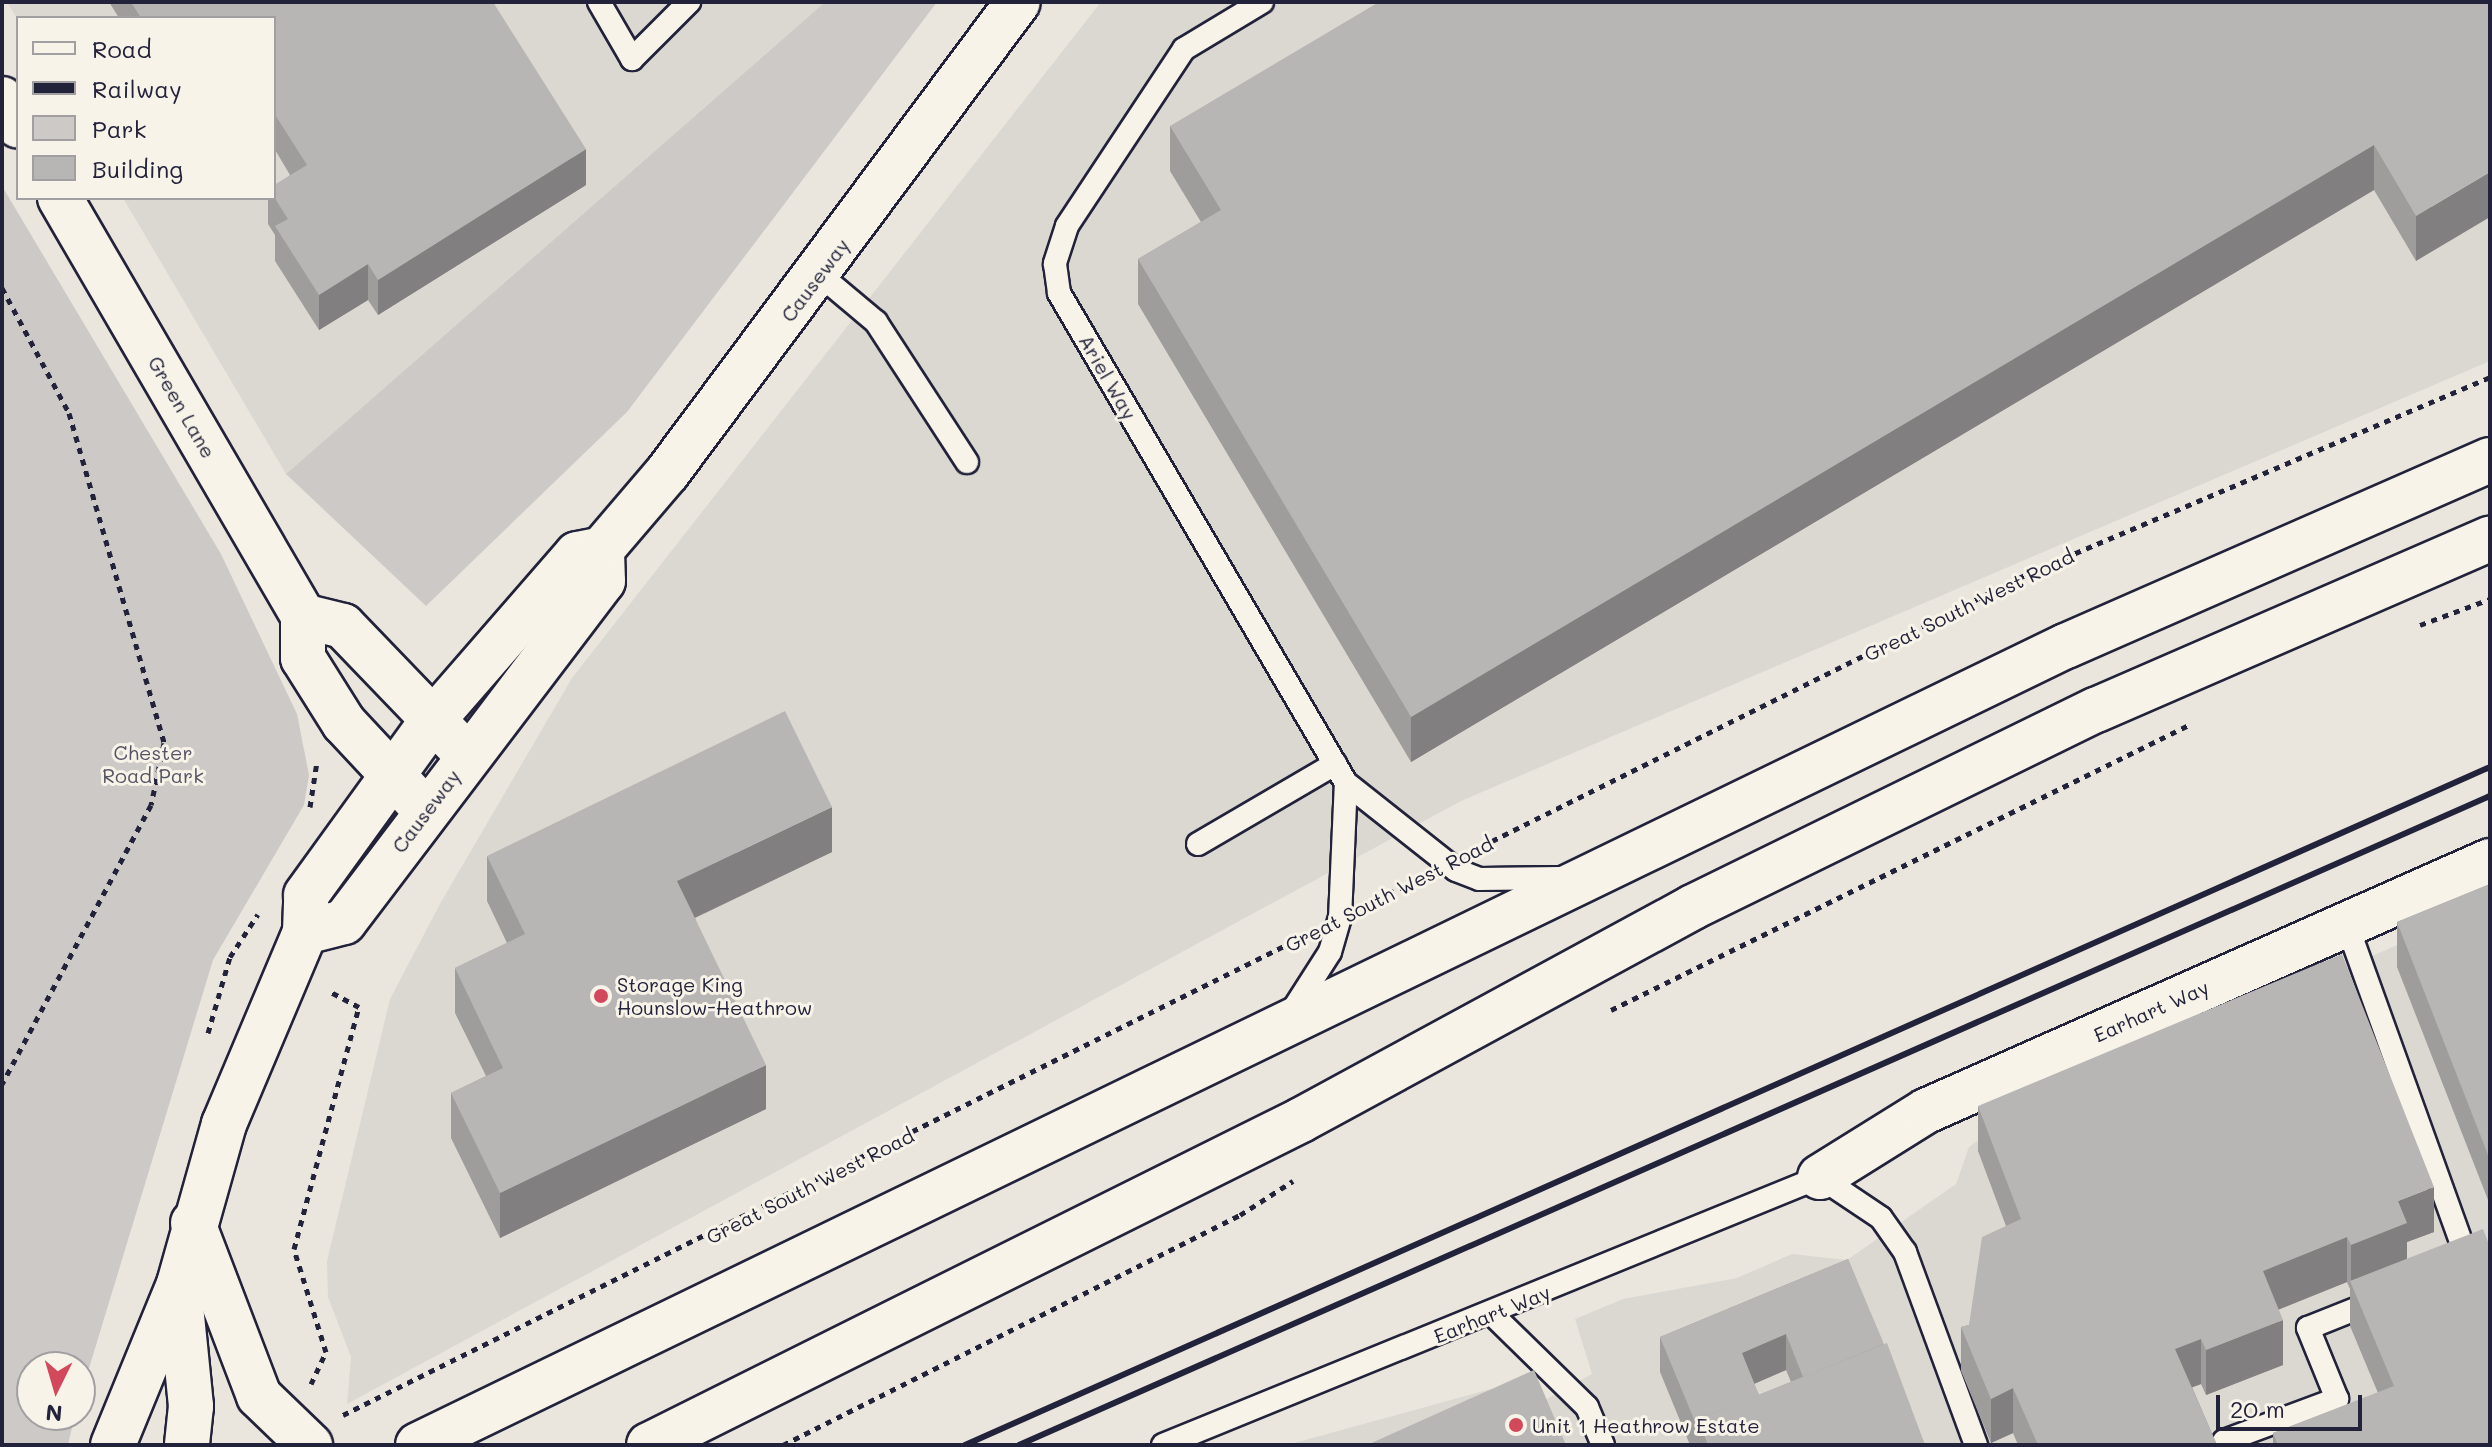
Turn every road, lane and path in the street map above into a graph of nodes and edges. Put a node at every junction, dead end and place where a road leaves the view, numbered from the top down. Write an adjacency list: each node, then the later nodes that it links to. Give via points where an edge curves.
1 (599, 2): 2 (lane, via 632,59)
2 (689, 2)
3 (1018, 2): 8 (main road, Causeway)
4 (1262, 2): 22 (lane, Ariel Way, via 1184,49 1067,226 1055,264 1059,293)
5 (2, 99): 6 (main road)
6 (16, 123)
7 (61, 200): 16 (main road, Green Lane)
8 (820, 275): 12 (lane, via 876,322); 14 (main road, Causeway)
9 (2, 288): 34 (path, via 69,413 164,743 151,805)
10 (2490, 377): 26 (path, Great South West Road, via 2031,572)
11 (2490, 460): 27 (main road, via 2066,646)
12 (967, 462)
13 (2490, 539): 48 (main road, via 2096,710 1706,900 1301,1120)
14 (602, 549): 19 (main road, Causeway, via 577,554); 20 (main road, Causeway, via 603,581)
15 (2490, 599): 17 (path)
16 (303, 616): 19 (main road, via 343,626); 21 (main road, via 303,658 344,723)
17 (2406, 630)
18 (2200, 720): 32 (path)
19 (432, 721): 20 (main road); 21 (main road, Causeway)
20 (467, 755): 23 (main road, Causeway)
21 (388, 773): 23 (main road); 30 (main road, Causeway, via 306,895)
22 (1340, 774): 24 (lane); 26 (lane, Ariel Way); 28 (lane)
23 (425, 810): 30 (main road, Causeway, via 344,922)
24 (1198, 844)
25 (2490, 861): 29 (main road, Earhart Way)
26 (1448, 863): 27 (lane, Ariel Way, via 1479,879); 28 (path, Great South West Road)
27 (1594, 875): 33 (main road)
28 (1340, 918): 33 (lane, via 1330,952); 43 (path, Great South West Road)
29 (2347, 925): 36 (main road, Earhart Way, via 1926,1111); 38 (lane, via 2472,1261)
30 (305, 932): 37 (main road, Causeway, via 224,1124)
31 (359, 1007): 42 (path, via 294,1249 326,1352 325,1367)
32 (1607, 1012)
33 (1278, 1033): 47 (main road)
34 (2, 1084)
35 (1306, 1173): 49 (path, via 1240,1215)
36 (1820, 1177): 41 (lane, Earhart Way); 52 (lane, via 1881,1218 1905,1252)
37 (193, 1223): 39 (main road, Causeway); 43 (main road, via 259,1396)
38 (2445, 1272)
39 (179, 1284): 45 (main road, Causeway); 46 (main road, Causeway, via 191,1406)
40 (2404, 1289): 44 (lane, via 2308,1328 2337,1399)
41 (1494, 1316): 50 (lane, Earhart Way); 51 (lane, via 1587,1407)
42 (301, 1397)
43 (322, 1431)
44 (2224, 1441)
45 (113, 1445)
46 (187, 1445)
47 (418, 1445)
48 (649, 1445)
49 (783, 1445)
50 (1163, 1445)
51 (1603, 1445)
52 (1976, 1445)

